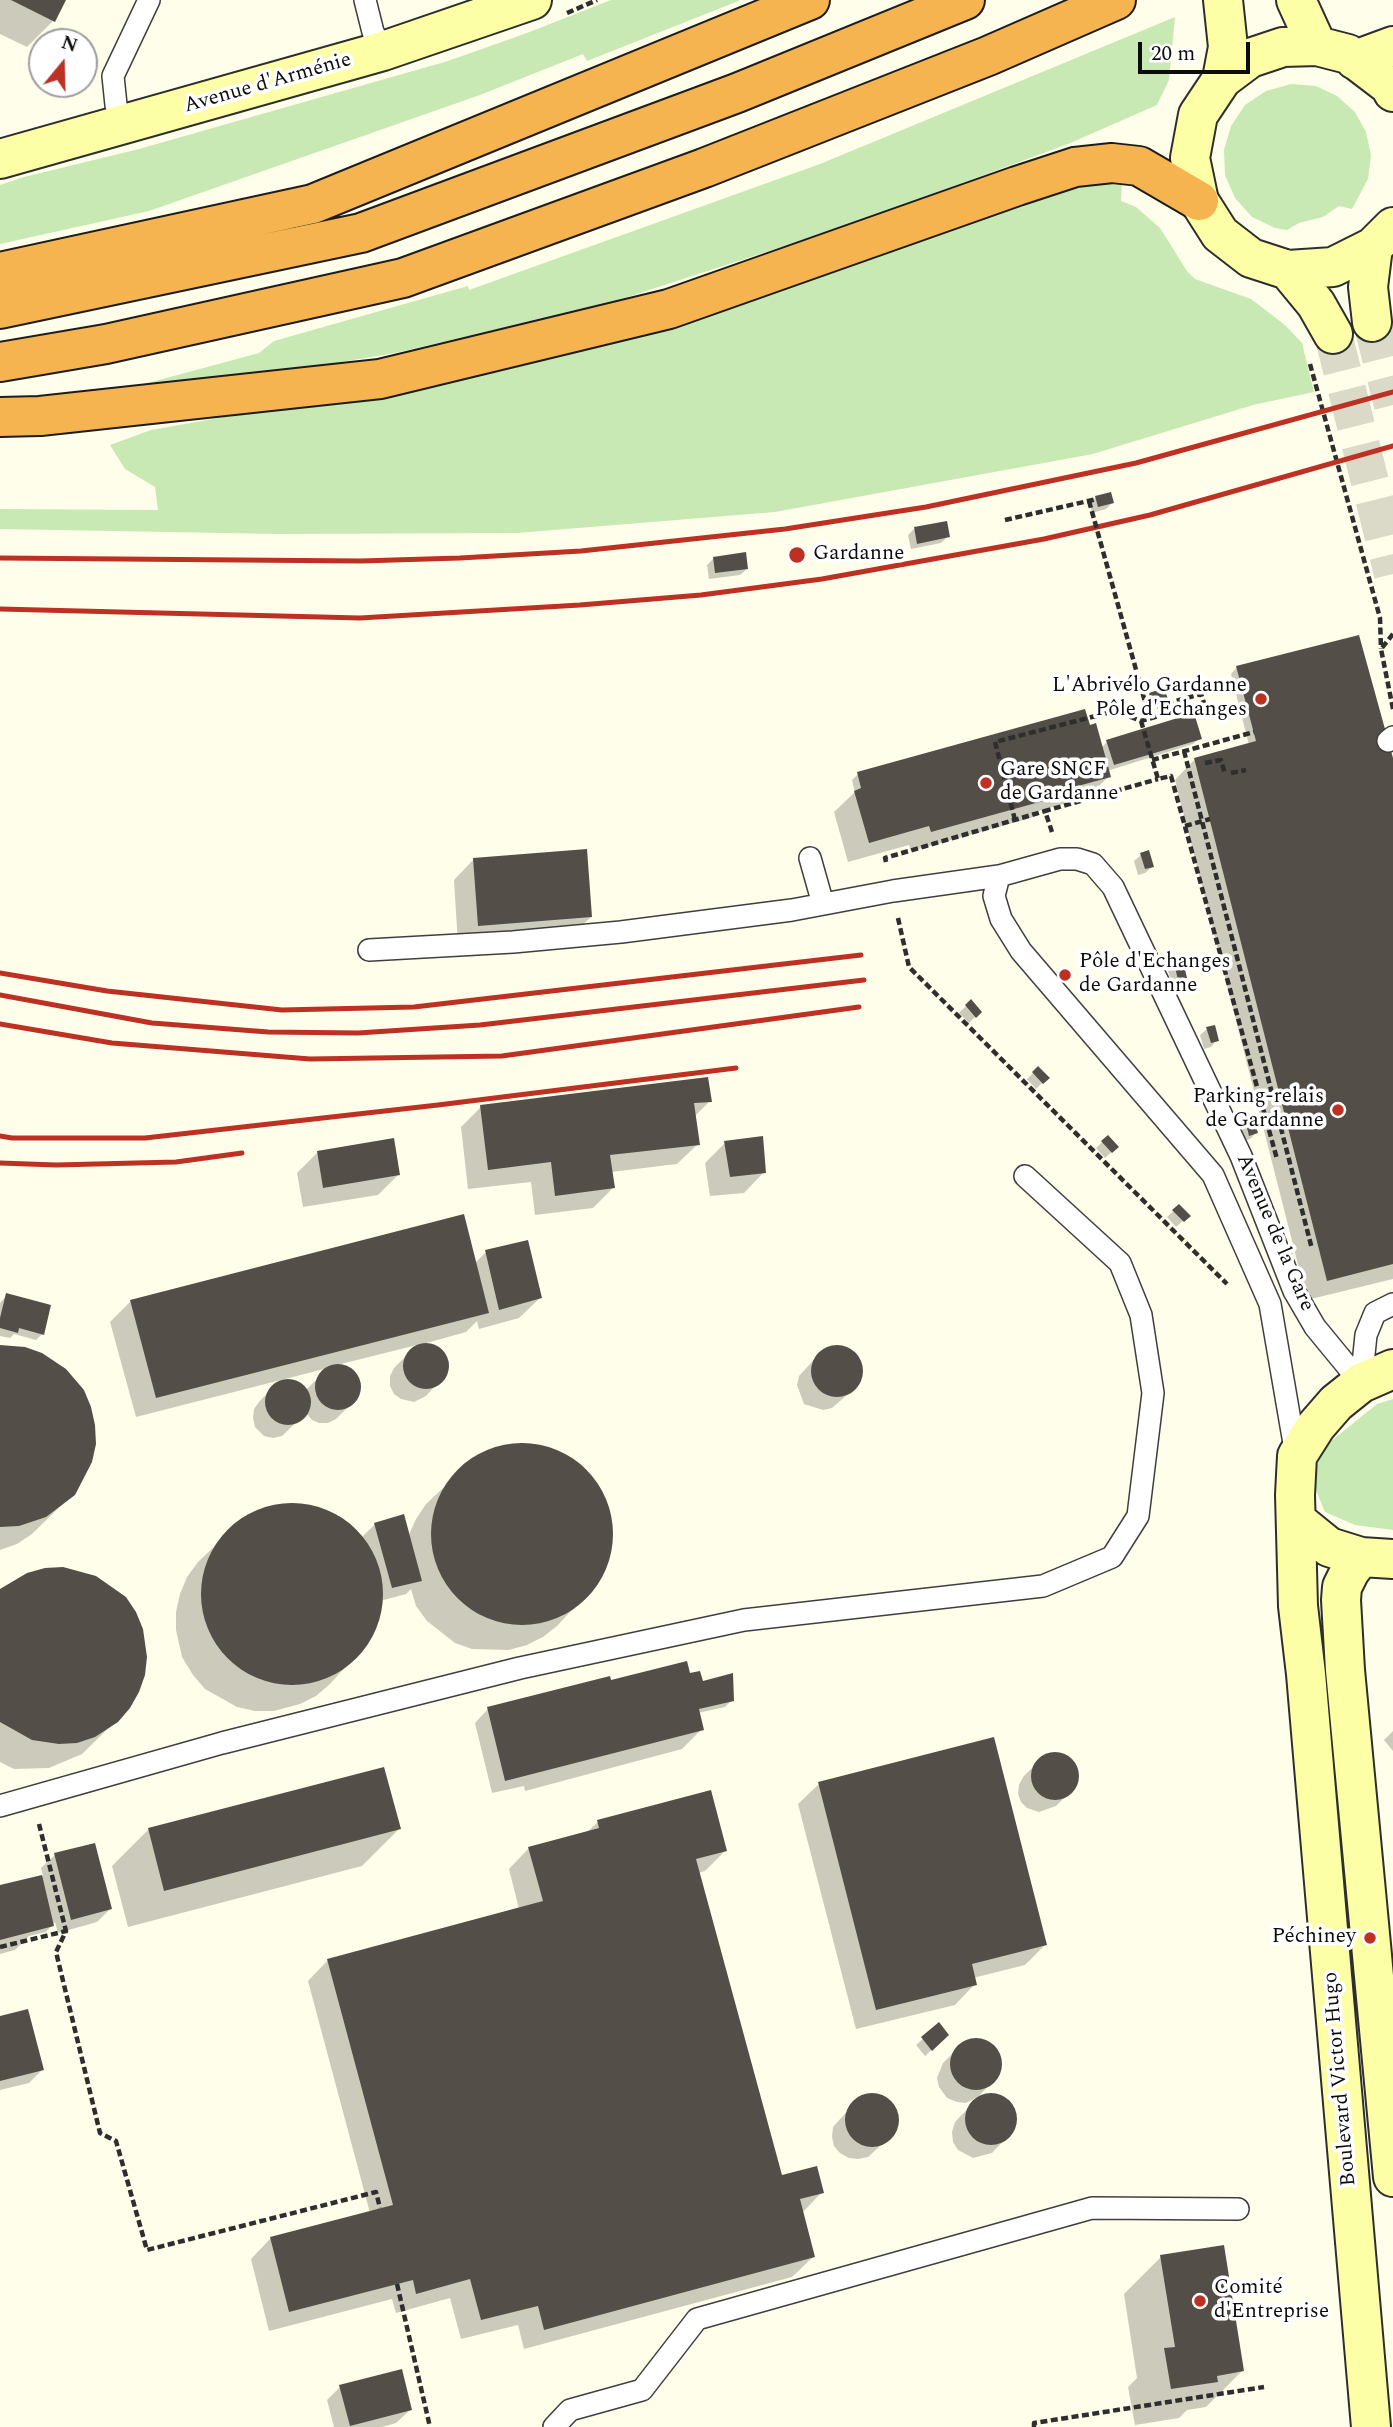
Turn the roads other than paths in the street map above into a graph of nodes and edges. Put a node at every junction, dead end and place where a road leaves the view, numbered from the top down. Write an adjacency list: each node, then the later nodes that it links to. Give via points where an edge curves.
1 (149, 0): 15 (lane, via 113,76)
2 (365, 0): 11 (lane)
3 (532, 0): 11 (main road, Avenue d'Arménie, via 466,13)
4 (810, 0): 20 (highway, via 313,204)
5 (965, 0): 21 (highway, via 737,93 361,233)
6 (1116, 0): 24 (highway, via 988,56 704,168 403,278 106,344)
7 (1223, 0): 13 (main road, via 1228,47)
8 (1296, 0): 9 (main road)
9 (1317, 46): 12 (main road); 13 (main road, via 1283,47 1261,54)
10 (1393, 46): 12 (main road)
11 (383, 51): 15 (main road, Avenue d'Arménie)
12 (1355, 60): 14 (main road)
13 (1222, 79): 17 (main road, via 1198,115 1190,158)
14 (1393, 92)
15 (123, 126): 16 (main road, Avenue d'Arménie)
16 (0, 159)
17 (1199, 201): 19 (main road, via 1220,234 1251,258); 25 (highway, via 1139,166 1075,167 669,309 380,379)
18 (1383, 237): 19 (main road, via 1333,267); 22 (main road, via 1368,287)
19 (1289, 270): 23 (main road, via 1316,304)
20 (0, 272)
21 (0, 309)
22 (1372, 322)
23 (1321, 347)
24 (0, 362)
25 (0, 417)
26 (810, 858): 28 (lane)
27 (999, 876): 28 (lane); 32 (lane, Avenue de la Gare, via 1060,859 1077,859 1093,864 1113,887 1241,1156 1294,1291 1315,1327); 33 (lane, Avenue de la Gare, via 994,896 1001,919 1021,951 1213,1175 1270,1304)
28 (823, 904): 29 (lane, via 621,932)
29 (369, 950)
30 (1025, 1176): 36 (lane, via 1120,1263 1141,1315 1153,1394 1138,1516 1112,1557 1043,1586 744,1620 520,1668 222,1743)
31 (1393, 1304): 32 (lane, via 1375,1313 1366,1335)
32 (1377, 1376): 33 (main road, via 1336,1403)
33 (1297, 1456): 34 (main road, Boulevard Victor Hugo)
34 (1297, 1521): 35 (main road, via 1329,1547); 40 (main road, Boulevard Victor Hugo, via 1298,1606)
35 (1377, 1558): 37 (main road, Boulevard Victor Hugo, via 1350,1571 1341,1600)
36 (0, 1806)
37 (1393, 2177)
38 (1238, 2209): 39 (lane, via 1093,2207 696,2319 642,2390 570,2410)
39 (554, 2427)
40 (1371, 2427)

